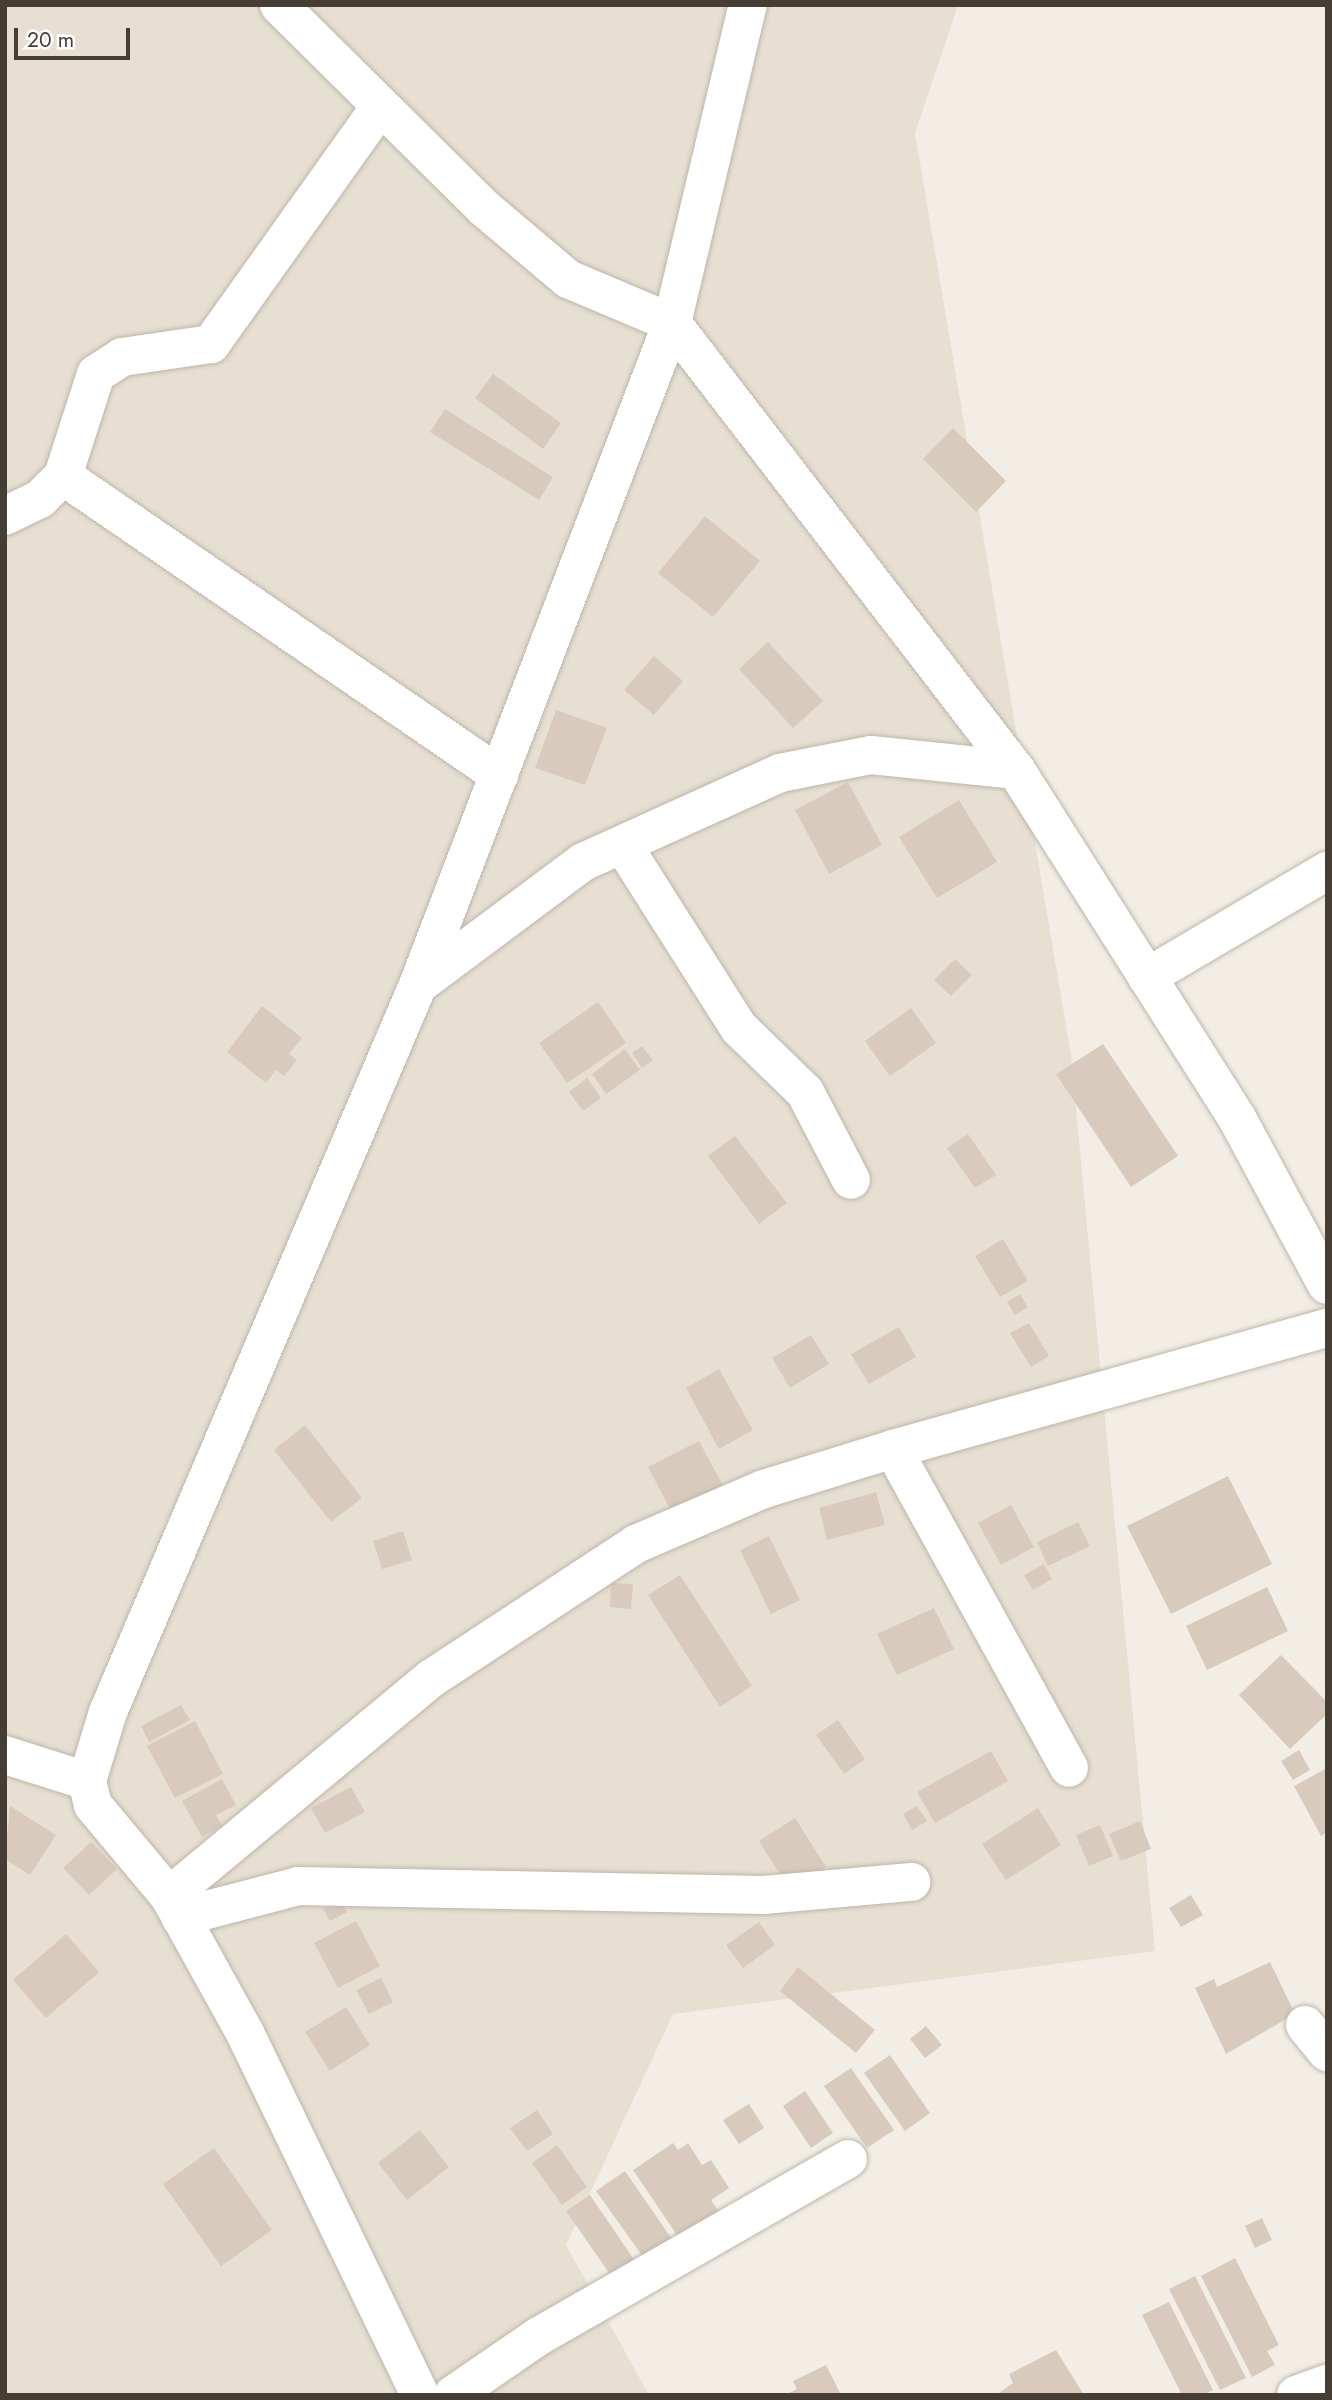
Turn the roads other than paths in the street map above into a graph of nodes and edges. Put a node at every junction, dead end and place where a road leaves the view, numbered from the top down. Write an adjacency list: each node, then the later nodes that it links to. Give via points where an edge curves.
1 (279, 5): 3 (street)
2 (748, 5): 4 (street)
3 (381, 106): 4 (street, via 568,279); 5 (street, via 211,344 122,357 96,374)
4 (672, 323): 7 (street); 8 (street)
5 (63, 476): 6 (street, via 40,499); 8 (street)
6 (5, 516)
7 (1016, 770): 9 (street, via 871,755 823,762 726,793); 11 (street)
8 (499, 775): 12 (street)
9 (624, 847): 12 (street, via 583,862); 13 (street, via 739,1028 805,1093)
10 (1327, 872): 11 (street)
11 (1147, 977): 14 (street, via 1238,1120)
12 (418, 985): 19 (street, via 108,1712)
13 (851, 1180)
14 (1327, 1285)
15 (1327, 1328): 16 (street)
16 (893, 1449): 18 (street); 21 (street, via 764,1489 636,1544 432,1678)
17 (5, 1755): 19 (street)
18 (1069, 1768)
19 (87, 1781): 21 (street, via 93,1805)
20 (911, 1882): 21 (street, via 764,1895 298,1886)
21 (174, 1906): 24 (street, via 245,2033)
22 (848, 2158): 25 (street, via 539,2336)
23 (1327, 2384): 26 (street)
24 (420, 2395)
25 (453, 2395)
26 (1296, 2395)

